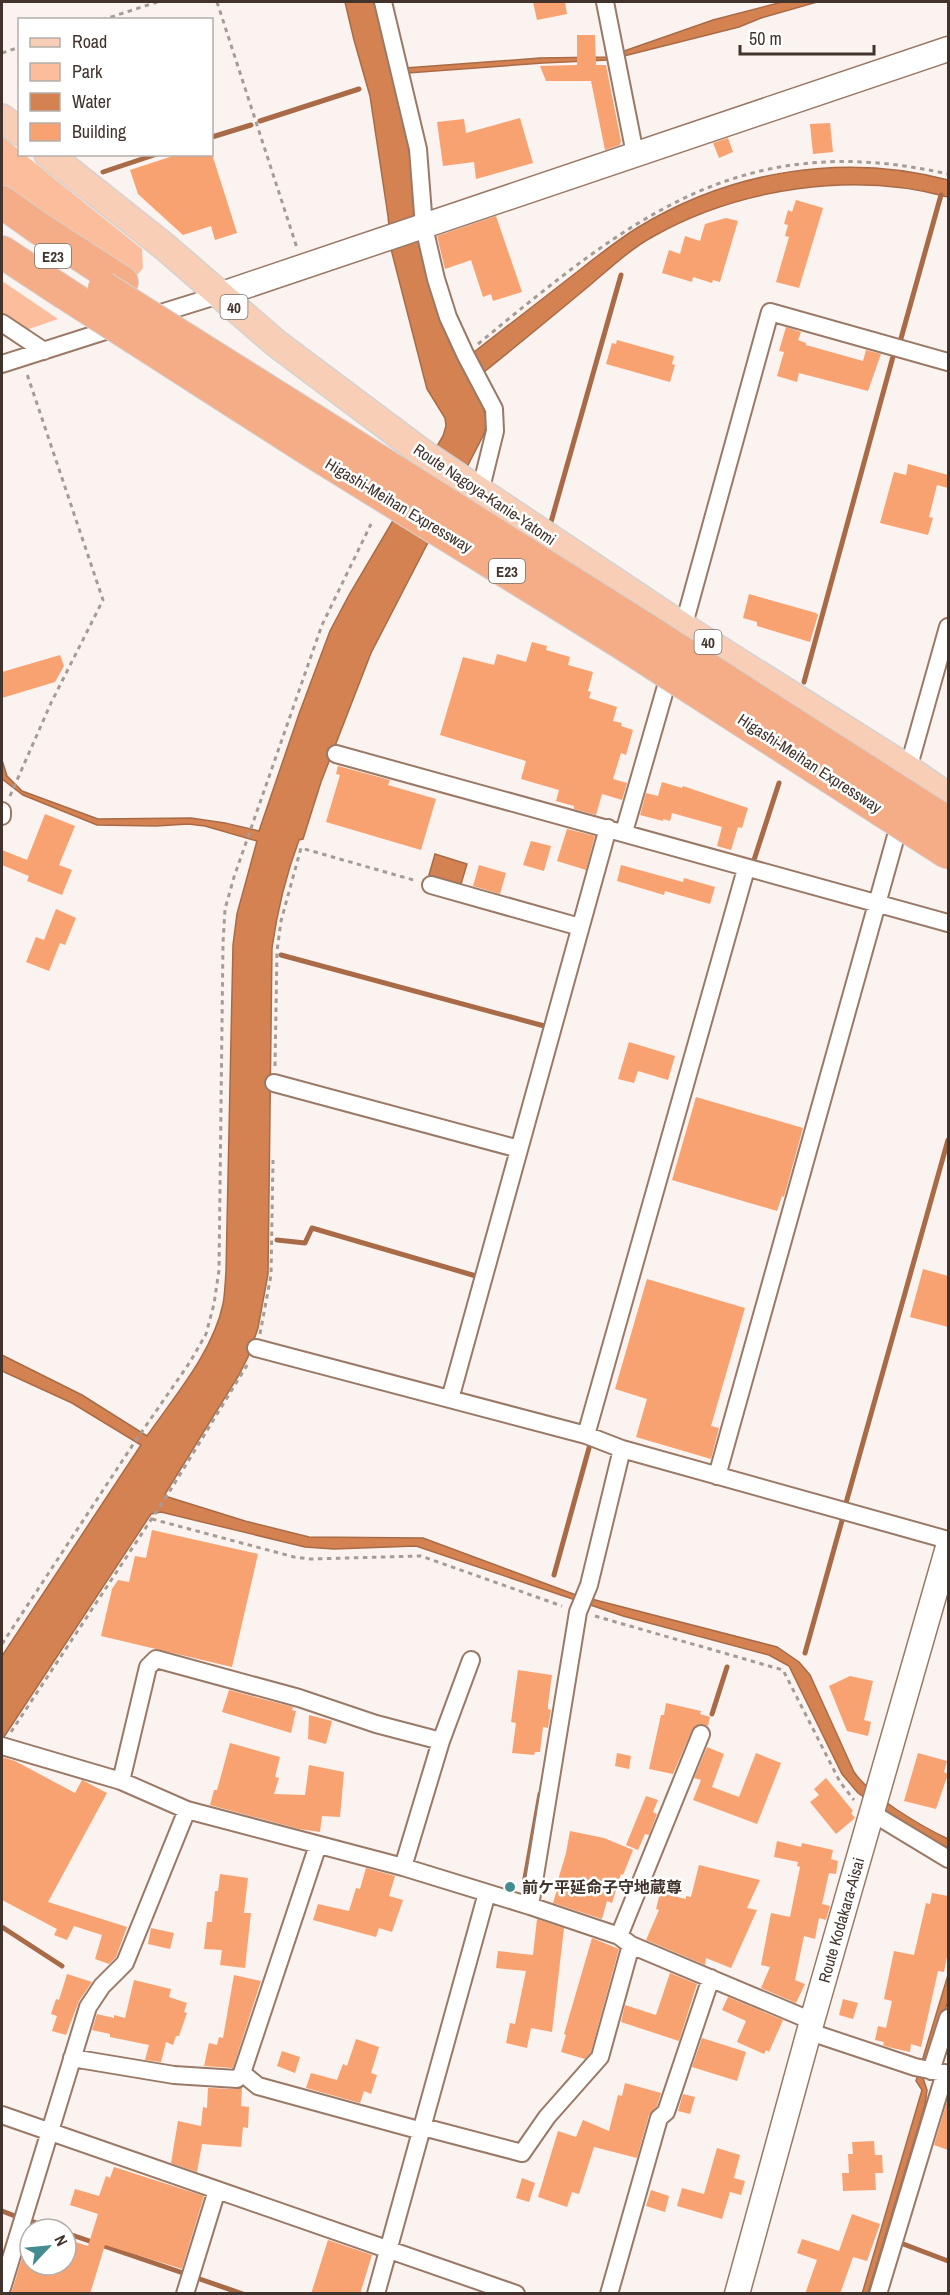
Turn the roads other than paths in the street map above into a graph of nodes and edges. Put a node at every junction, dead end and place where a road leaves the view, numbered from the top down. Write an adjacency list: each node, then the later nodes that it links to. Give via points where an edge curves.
1 (383, 2): 10 (street, via 418,149)
2 (605, 2): 6 (street)
3 (948, 49): 6 (street)
4 (2, 118): 5 (main road)
5 (18, 130)
6 (635, 154): 10 (street)
7 (51, 156): 13 (main road, Route Nagoya-Kanie-Yatomi / 40)
8 (2, 202): 12 (highway)
9 (2, 223): 12 (highway, Higashi-Meihan Expressway / E23)
10 (424, 227): 13 (street); 18 (street, via 448,317 494,409 495,431)
11 (2, 252): 29 (highway, Higashi-Meihan Expressway / E23, bridge)
12 (113, 285): 26 (highway, Higashi-Meihan Expressway / E23, bridge, via 326,428)
13 (219, 295): 15 (street); 18 (main road, Route Nagoya-Kanie-Yatomi / 40, via 277,344)
14 (2, 323): 15 (street)
15 (44, 351): 17 (street)
16 (948, 362): 19 (street, via 770,312)
17 (2, 364)
18 (475, 488): 19 (main road, Route Nagoya-Kanie-Yatomi / 40)
19 (683, 627): 22 (main road, Route Nagoya-Kanie-Yatomi / 40); 28 (street)
20 (948, 627): 22 (street)
21 (336, 754): 27 (street)
22 (910, 770): 23 (main road, Route Nagoya-Kanie-Yatomi / 40); 32 (street)
23 (948, 797)
24 (2, 811): 25 (street)
25 (2, 816)
26 (948, 823)
27 (608, 828): 28 (street); 34 (street)
28 (624, 832): 30 (street)
29 (948, 853)
30 (746, 869): 32 (street); 39 (street)
31 (431, 885): 34 (street)
32 (878, 904): 33 (street); 41 (street)
33 (948, 923)
34 (580, 927): 36 (street)
35 (274, 1083): 36 (street)
36 (519, 1149): 38 (street)
37 (256, 1348): 38 (street)
38 (450, 1399): 39 (street)
39 (586, 1435): 40 (street)
40 (622, 1449): 41 (street); 55 (street, via 581,1604)
41 (717, 1476): 42 (street)
42 (948, 1540)
43 (948, 1547): 49 (street, Route Kodakara-Aisai)
44 (471, 1660): 46 (street)
45 (701, 1734): 56 (street)
46 (441, 1742): 48 (street, via 156,1659 148,1667); 53 (street)
47 (2, 1746): 48 (street)
48 (121, 1781): 50 (street)
49 (876, 1802): 52 (street); 59 (street, Route Kodakara-Aisai)
50 (187, 1810): 51 (street); 60 (street, via 125,1963 88,2007)
51 (318, 1845): 53 (street); 62 (street)
52 (948, 1859)
53 (403, 1867): 54 (street)
54 (487, 1893): 55 (street); 64 (street)
55 (530, 1906): 56 (street)
56 (625, 1941): 57 (street); 64 (street, via 600,2057 547,2116 522,2152)
57 (711, 1978): 59 (street); 72 (street, via 666,2112 659,2118)
58 (948, 2018): 61 (street)
59 (811, 2027): 61 (street); 73 (street, Route Kodakara-Aisai)
60 (72, 2058): 62 (street, via 174,2075 237,2079); 65 (street)
61 (934, 2071): 74 (street)
62 (242, 2073): 64 (street, via 258,2086)
63 (2, 2115): 65 (street)
64 (422, 2129): 67 (street)
65 (49, 2131): 66 (street); 68 (street)
66 (217, 2190): 67 (street); 69 (street)
67 (389, 2250): 70 (street); 71 (street)
68 (2, 2288)
69 (185, 2294)
70 (376, 2294)
71 (516, 2294)
72 (609, 2294)
73 (737, 2294)
74 (878, 2294)

